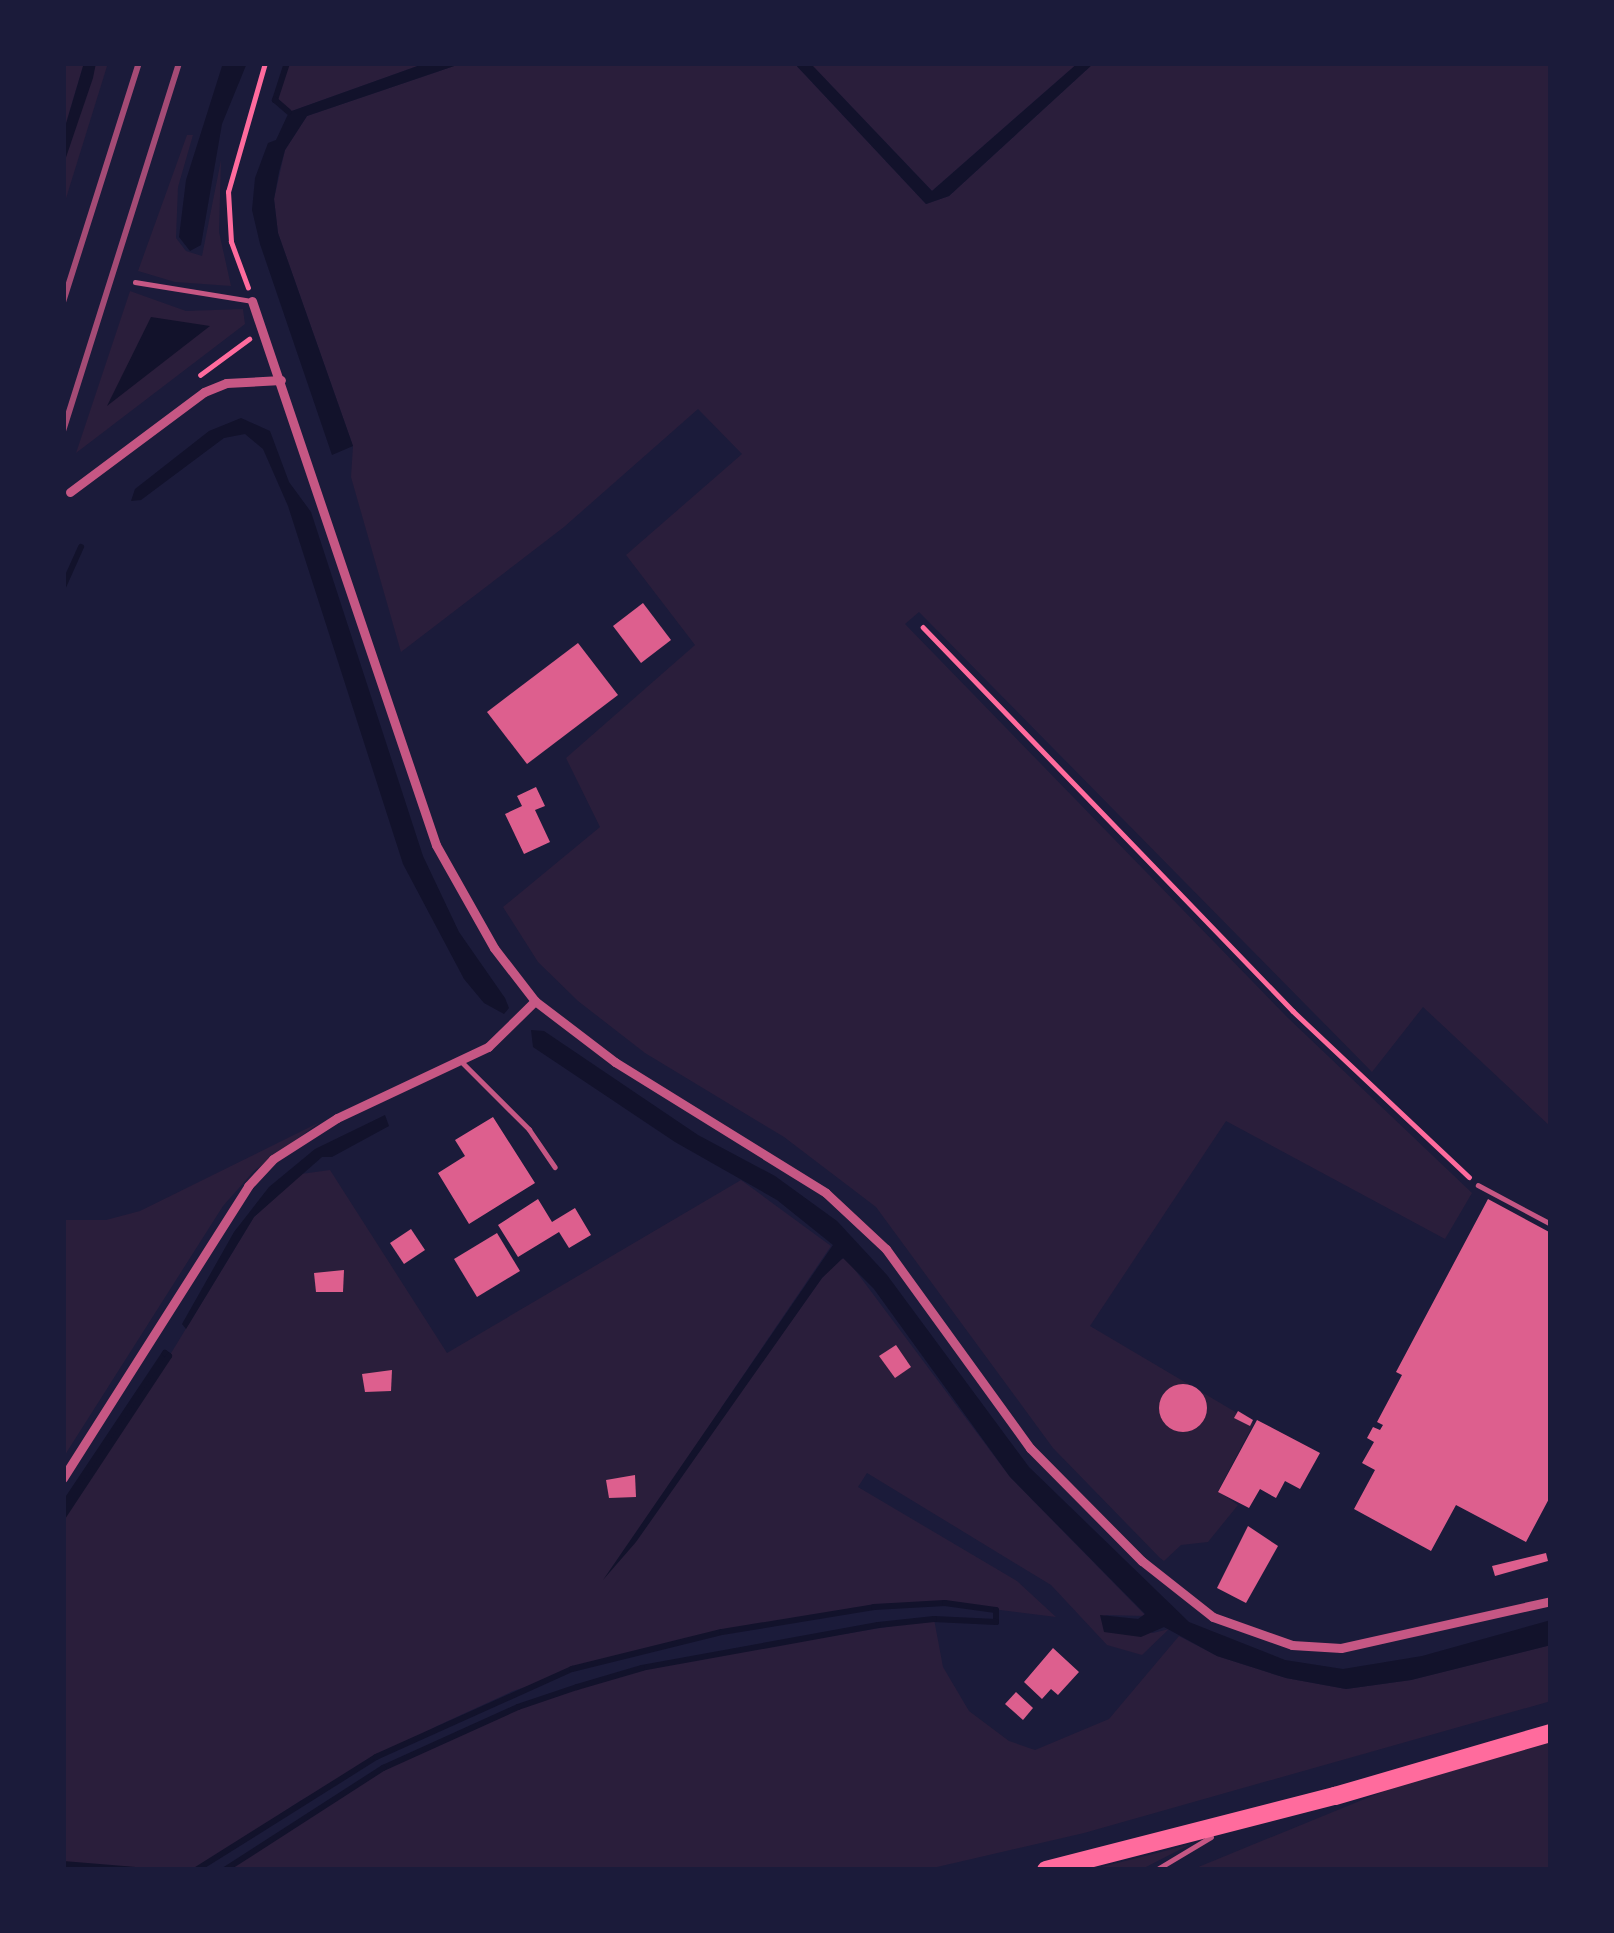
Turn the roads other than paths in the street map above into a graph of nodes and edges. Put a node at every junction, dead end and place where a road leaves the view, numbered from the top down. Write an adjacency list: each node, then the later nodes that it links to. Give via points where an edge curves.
1 (135, 282): 2 (lane)
2 (252, 301): 3 (street)
3 (281, 380): 4 (street, via 226,382 204,392); 5 (street, via 436,845 494,948)
4 (70, 492)
5 (535, 1001): 6 (street, via 509,1030); 11 (street, via 615,1062 826,1193 886,1249 1030,1448 1142,1561 1213,1617 1292,1645 1341,1648)
6 (460, 1060): 7 (lane); 10 (street, via 302,1137 248,1186)
7 (555, 1167)
8 (1478, 1185): 9 (lane)
9 (1551, 1224)
10 (63, 1478)
11 (1551, 1601)
12 (1551, 1733): 13 (highway)
13 (1236, 1821): 14 (highway); 15 (lane)
14 (1046, 1870)
15 (1156, 1870)

